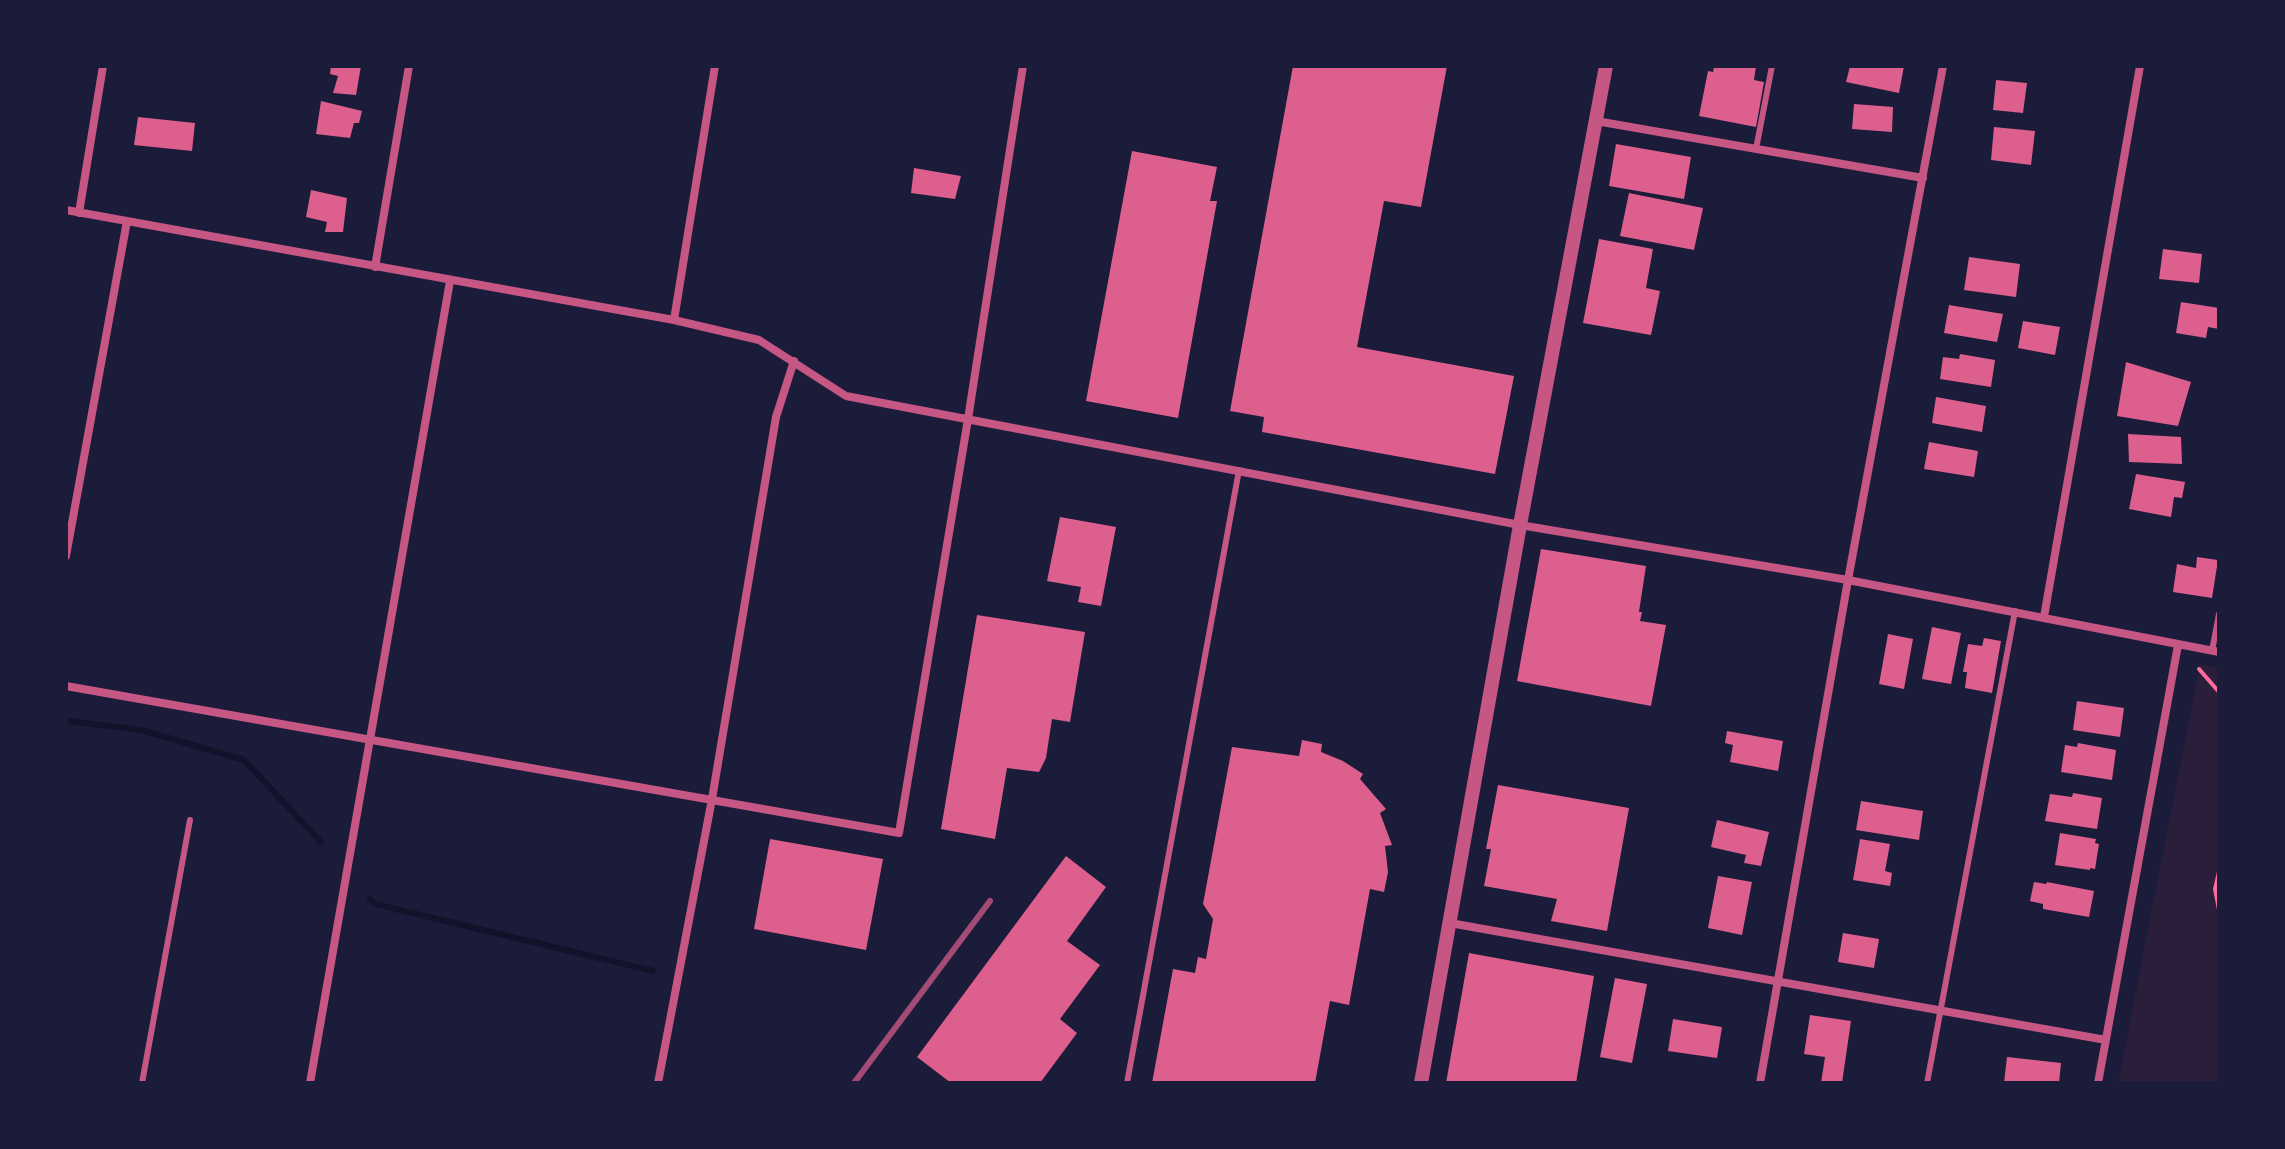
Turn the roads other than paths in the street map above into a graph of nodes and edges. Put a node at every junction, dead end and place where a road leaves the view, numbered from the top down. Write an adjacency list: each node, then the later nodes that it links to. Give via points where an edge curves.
1 (103, 66): 13 (street)
2 (409, 66): 15 (street)
3 (715, 66): 17 (street)
4 (1023, 66): 19 (street)
5 (1606, 66): 9 (street)
6 (1772, 66): 10 (lane)
7 (1943, 66): 11 (street)
8 (2140, 66): 26 (street)
9 (1596, 121): 10 (street); 21 (street)
10 (1756, 149): 11 (street)
11 (1923, 178): 23 (street)
12 (66, 210): 13 (street)
13 (79, 213): 14 (street)
14 (127, 221): 15 (street); 22 (street)
15 (375, 267): 16 (street)
16 (450, 281): 17 (street); 30 (street)
17 (674, 320): 18 (street, via 759,340)
18 (794, 361): 19 (street, via 846,396); 31 (street, via 776,417)
19 (968, 419): 20 (street); 31 (street, via 899,833)
20 (1239, 470): 21 (street); 40 (lane)
21 (1520, 525): 23 (street); 33 (street)
22 (66, 556)
23 (1848, 580): 24 (street); 34 (street)
24 (2015, 611): 26 (street); 35 (lane)
25 (2219, 614): 28 (lane)
26 (2044, 617): 27 (street)
27 (2178, 645): 28 (street); 36 (street)
28 (2216, 651)
29 (66, 686): 30 (street)
30 (370, 739): 31 (street); 38 (street)
31 (712, 799): 39 (street)
32 (190, 820): 37 (lane)
33 (1450, 923): 34 (street); 41 (street)
34 (1779, 983): 35 (street); 42 (street)
35 (1940, 1011): 36 (street); 43 (lane)
36 (2106, 1040): 44 (street)
37 (142, 1083)
38 (310, 1083)
39 (658, 1083)
40 (1127, 1083)
41 (1421, 1083)
42 (1760, 1083)
43 (1927, 1083)
44 (2098, 1083)

